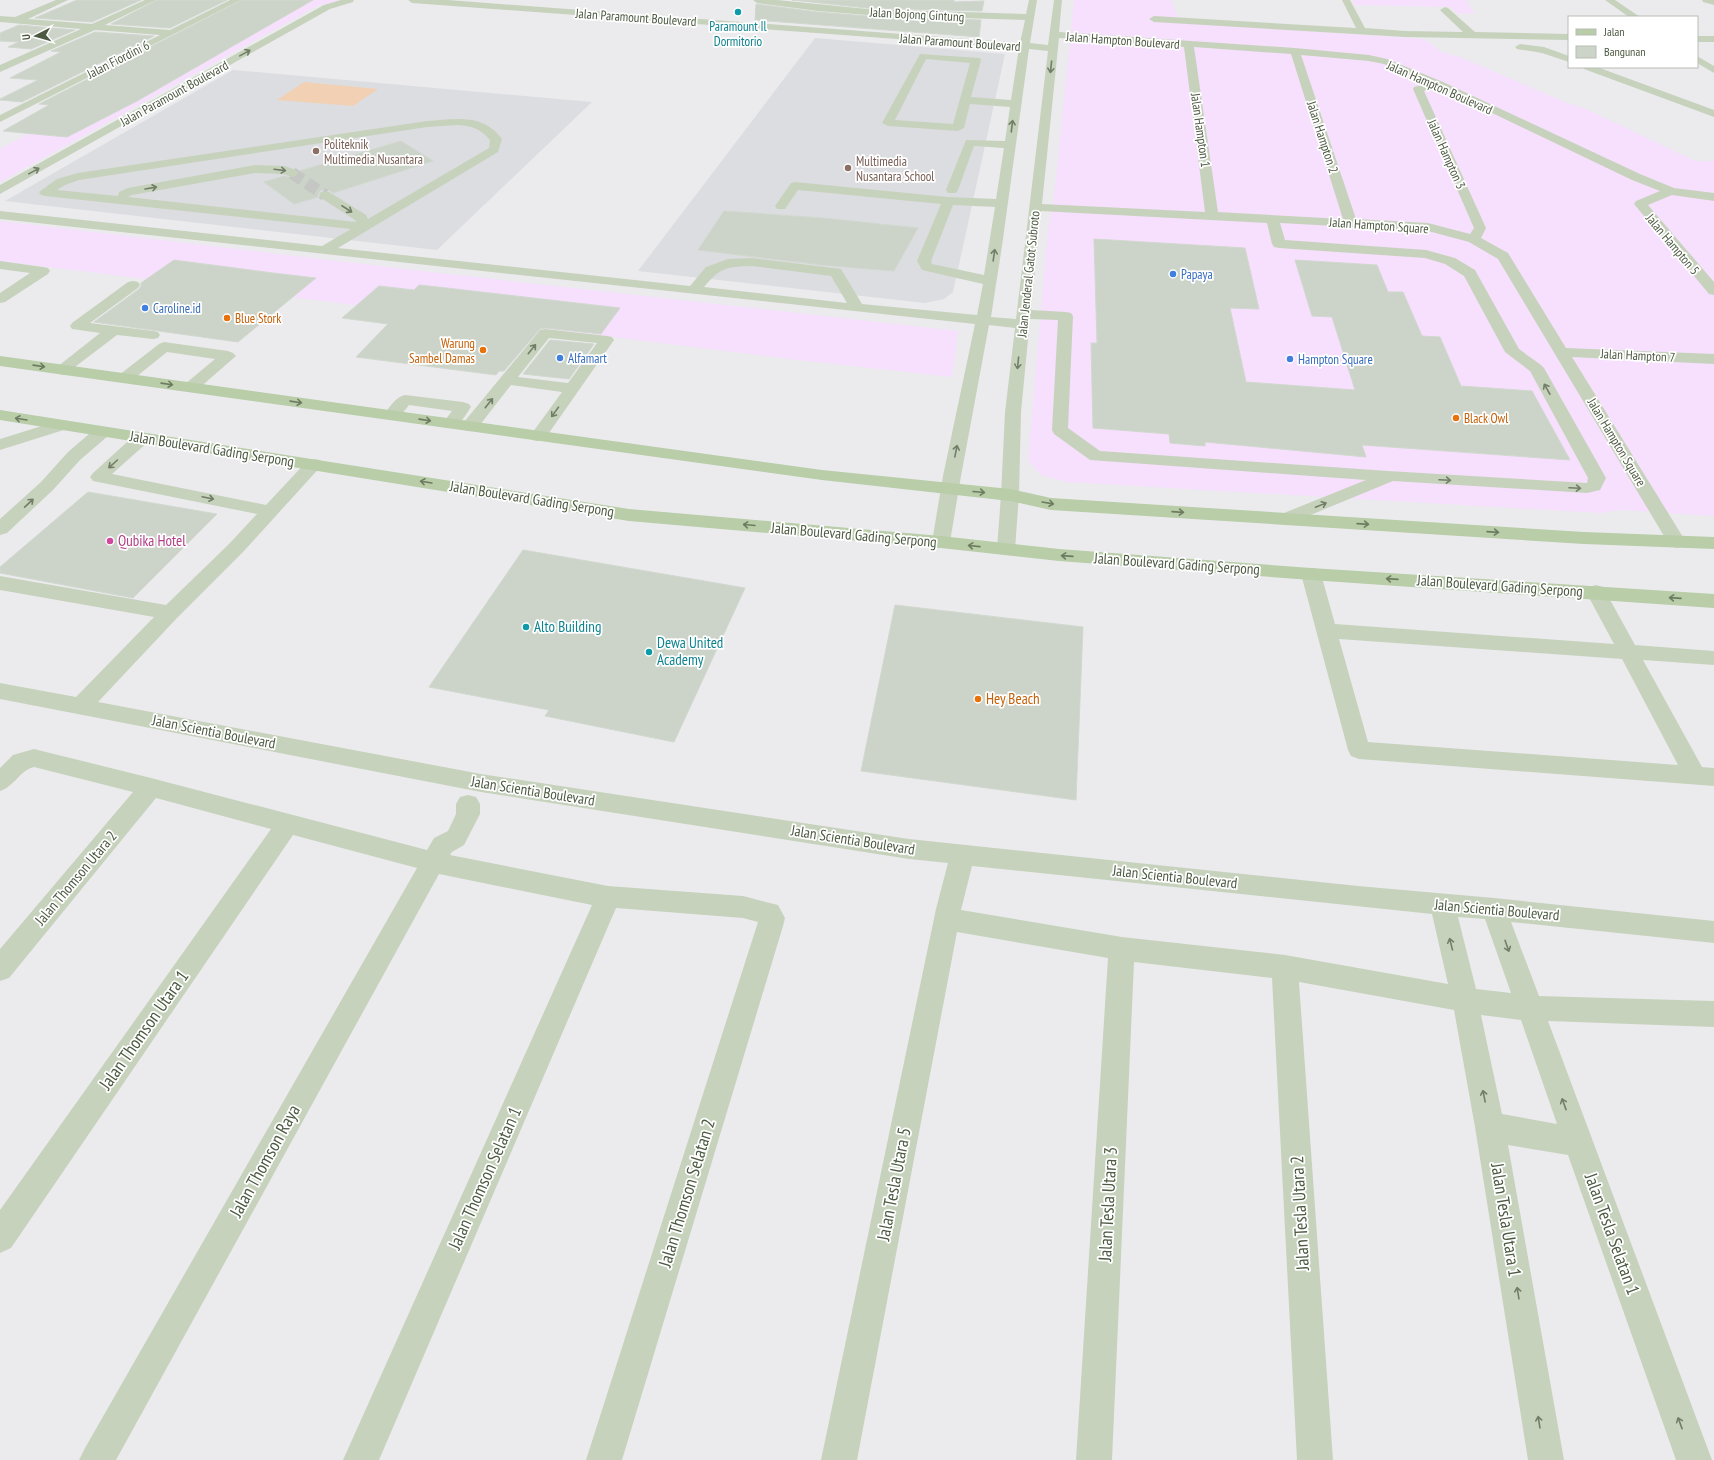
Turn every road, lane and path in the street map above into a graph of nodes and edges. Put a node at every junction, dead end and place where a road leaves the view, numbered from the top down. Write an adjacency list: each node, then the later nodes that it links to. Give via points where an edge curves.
1 (64, 0): 23 (street)
2 (152, 0): 25 (street)
3 (237, 0): 28 (street, Jalan Fiordini 6)
4 (350, 0): 53 (street, Jalan Paramount Boulevard, one-way to 4, via 327,7)
5 (412, 0): 35 (street, Jalan Paramount Boulevard)
6 (483, 0): 35 (street, via 945,34 960,36)
7 (757, 0): 19 (street, Jalan Bojong Gintung, via 825,9)
8 (801, 0): 15 (street)
9 (1033, 0): 21 (street)
10 (1058, 0): 34 (street, Jalan Jenderal Gatot Subroto)
11 (1346, 0): 27 (street)
12 (1609, 0): 20 (street)
13 (1706, 0): 14 (street)
14 (1714, 2)
15 (926, 6)
16 (968, 6): 19 (street)
17 (1152, 6): 26 (street)
18 (1445, 10): 32 (street)
19 (971, 16): 21 (street, Jalan Bojong Gintung)
20 (1633, 16)
21 (1030, 17): 39 (street)
22 (0, 19): 23 (street)
23 (17, 20): 24 (street); 25 (street)
24 (0, 27)
25 (93, 27): 28 (street); 44 (street)
26 (1155, 31): 27 (street); 34 (street, Jalan Hampton Boulevard); 36 (street, Jalan Hampton Boulevard)
27 (1362, 31): 32 (street)
28 (170, 33): 29 (street); 50 (street, Jalan Fiordini 6)
29 (189, 35)
30 (1568, 37): 32 (street)
31 (1698, 39): 33 (street)
32 (1471, 40): 37 (street)
33 (1714, 40)
34 (1053, 42): 39 (street, Jalan Paramount Boulevard); 61 (street, Jalan Jenderal Gatot Subroto, one-way to 61)
35 (975, 43): 39 (street, Jalan Paramount Boulevard)
36 (1189, 44): 40 (street, Jalan Hampton Boulevard); 63 (street, Jalan Hampton 1)
37 (1496, 46)
38 (1510, 46): 41 (street, via 1544,50)
39 (1026, 47): 48 (street)
40 (1295, 51): 46 (street, Jalan Hampton Boulevard, via 1387,62); 65 (street, Jalan Hampton 2)
41 (1568, 59)
42 (1698, 60): 45 (street)
43 (1591, 68): 49 (street)
44 (0, 69)
45 (1714, 70)
46 (1439, 84): 54 (street, Jalan Hampton Boulevard); 67 (street, Jalan Hampton 3, via 1418,89 1480,228)
47 (966, 100): 47 (street, via 976,60 923,56 888,123 958,128); 48 (street)
48 (1015, 104): 51 (street, one-way to 48)
49 (1714, 114)
50 (0, 119)
51 (1010, 145): 56 (street, via 970,142); 59 (street)
52 (292, 173): 58 (street, one-way to 52, via 128,192 255,169)
53 (0, 190)
54 (1671, 191): 57 (street, Jalan Hampton Boulevard); 73 (street, Jalan Hampton 5, via 1640,204)
55 (325, 195): 66 (street, one-way to 66, via 361,218)
56 (950, 196): 59 (street); 60 (street, via 795,186); 70 (street, via 924,261 927,267)
57 (1714, 197)
58 (115, 200): 66 (street); 66 (street, via 45,192 61,182 78,177 427,124 472,124 486,129 496,139 494,150)
59 (1001, 203): 70 (street, one-way to 59)
60 (781, 206)
61 (1036, 207): 63 (street, Jalan Hampton Square); 76 (street, Jalan Jenderal Gatot Subroto)
62 (0, 215): 68 (street)
63 (1212, 216): 64 (street, Jalan Hampton Square)
64 (1272, 219): 65 (street, Jalan Hampton Square); 96 (street, one-way to 64, via 1587,488 1594,486 1597,478 1536,368 1512,352 1470,273 1450,261 1426,254 1279,244)
65 (1351, 223): 67 (street, Jalan Hampton Square, via 1428,227)
66 (364, 227): 68 (street)
67 (1474, 239): 80 (street, Jalan Hampton Square, via 1503,256)
68 (325, 250): 72 (street)
69 (0, 265): 74 (street, via 43,271)
70 (990, 281): 77 (street)
71 (133, 285): 78 (street, via 78,326)
72 (694, 290): 75 (street); 75 (street, via 710,270 728,263 752,262 836,272)
73 (1714, 291)
74 (0, 299)
75 (857, 308): 77 (street)
76 (1022, 319): 77 (street); 96 (street, via 1066,316 1060,430 1096,456); 98 (street, Jalan Jenderal Gatot Subroto, one-way to 98, via 1013,412)
77 (982, 320): 97 (street, one-way to 77)
78 (114, 330): 79 (street); 83 (street)
79 (153, 335)
80 (1561, 352): 81 (street, Jalan Hampton 7); 103 (street, Jalan Hampton Square)
81 (1714, 358)
82 (0, 361): 83 (main road, one-way to 83)
83 (62, 370): 84 (main road)
84 (125, 378): 86 (main road, one-way to 86); 86 (street, via 164,347 228,356)
85 (507, 380): 87 (street); 87 (street, one-way to 87, via 545,333 607,340); 90 (street, one-way to 85)
86 (191, 387): 90 (main road, one-way to 90)
87 (572, 388): 92 (street, one-way to 92)
88 (0, 416): 89 (main road, Jalan Boulevard Gading Serpong, one-way to 88)
89 (61, 425): 91 (main road, Jalan Boulevard Gading Serpong); 94 (street)
90 (470, 426): 92 (main road)
91 (102, 432): 93 (main road, Jalan Boulevard Gading Serpong); 101 (street, one-way to 91)
92 (538, 436): 97 (main road, via 822,475)
93 (142, 438): 95 (main road, Jalan Boulevard Gading Serpong); 99 (street, one-way to 99, via 99,477)
94 (0, 446)
95 (314, 464): 99 (street); 102 (main road, Jalan Boulevard Gading Serpong, one-way to 95, via 629,515)
96 (1391, 476): 100 (street, one-way to 96)
97 (949, 489): 98 (main road, one-way to 98); 102 (street)
98 (1010, 495): 100 (main road, one-way to 100, via 1051,504); 105 (street, Jalan Jenderal Gatot Subroto)
99 (270, 511): 110 (street)
100 (1285, 519): 103 (main road, one-way to 103)
101 (0, 529)
102 (941, 542): 105 (main road, Jalan Boulevard Gading Serpong, one-way to 102)
103 (1677, 542): 104 (main road)
104 (1714, 543)
105 (1006, 549): 106 (main road, Jalan Boulevard Gading Serpong, one-way to 105)
106 (1311, 574): 108 (main road, Jalan Boulevard Gading Serpong, one-way to 106); 111 (street)
107 (0, 582): 110 (street)
108 (1596, 592): 109 (main road, Jalan Boulevard Gading Serpong, one-way to 108); 112 (street)
109 (1714, 601)
110 (170, 614): 115 (street)
111 (1326, 631): 112 (street); 116 (street, via 1359,750)
112 (1629, 652): 113 (street); 116 (street)
113 (1714, 658)
114 (0, 692): 115 (street, Jalan Scientia Boulevard)
115 (81, 706): 118 (street, Jalan Scientia Boulevard)
116 (1704, 776)
117 (0, 782): 119 (street, via 16,764 34,758)
118 (481, 783): 121 (street, via 468,804 468,814 456,838); 122 (street, Jalan Scientia Boulevard)
119 (151, 787): 120 (street); 130 (street, Jalan Thomson Utara 2)
120 (288, 823): 121 (street); 136 (street, Jalan Thomson Utara 1)
121 (438, 854): 123 (street); 137 (street, Jalan Thomson Raya)
122 (962, 855): 124 (street, Jalan Scientia Boulevard); 126 (street, Jalan Tesla Utara 5)
123 (608, 897): 138 (street, Jalan Thomson Selatan 1); 139 (street, Jalan Thomson Selatan 2, via 743,907 769,913 772,918)
124 (1442, 905): 125 (street, Jalan Scientia Boulevard); 131 (street, Jalan Tesla Utara 1, one-way to 124)
125 (1494, 909): 127 (street, Jalan Scientia Boulevard); 132 (street, Jalan Tesla Selatan 1, one-way to 132)
126 (948, 914): 128 (street); 140 (street, Jalan Tesla Utara 5)
127 (1714, 932)
128 (1122, 949): 129 (street); 141 (street, Jalan Tesla Utara 3)
129 (1285, 967): 131 (street); 142 (street, Jalan Tesla Utara 2)
130 (0, 969)
131 (1463, 991): 132 (street); 134 (street, Jalan Tesla Utara 1, one-way to 131)
132 (1529, 1008): 133 (street); 135 (street, Jalan Tesla Selatan 1, one-way to 132)
133 (1714, 1014)
134 (1490, 1127): 135 (street); 143 (street, Jalan Tesla Utara 1, one-way to 134)
135 (1578, 1142): 144 (street, Jalan Tesla Selatan 1, one-way to 135)
136 (0, 1237)
137 (97, 1460)
138 (361, 1460)
139 (604, 1460)
140 (839, 1460)
141 (1094, 1460)
142 (1315, 1460)
143 (1546, 1460)
144 (1694, 1460)

